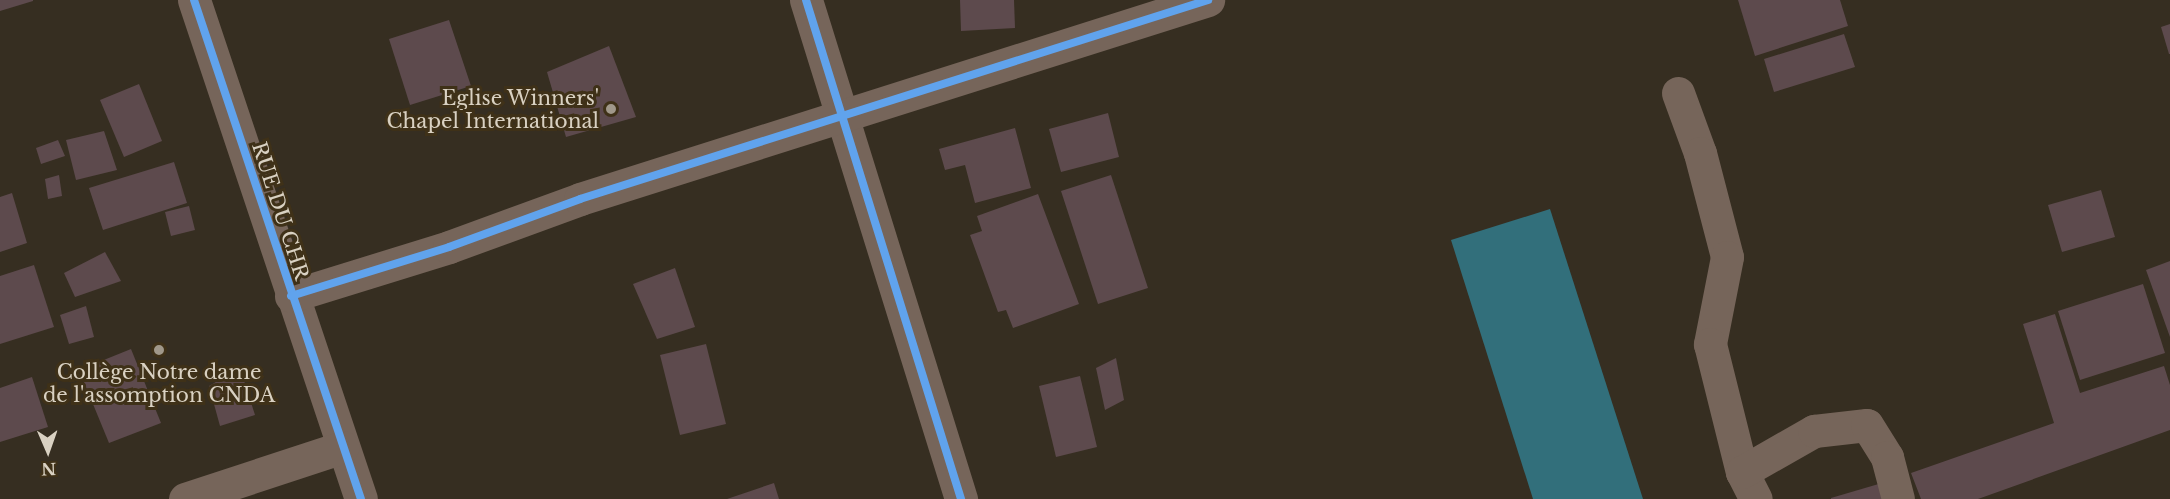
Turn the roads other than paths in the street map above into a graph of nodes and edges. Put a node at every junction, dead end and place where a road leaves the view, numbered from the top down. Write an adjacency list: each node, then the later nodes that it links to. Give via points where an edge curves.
1 (194, 0): 6 (street, RUE DU CHR)
2 (806, 0): 5 (street)
3 (1208, 0): 5 (street)
4 (1678, 93): 8 (street, via 1700,153 1727,257 1710,344)
5 (840, 119): 6 (street, via 579,199 449,247); 11 (street)
6 (291, 296): 7 (street, RUE DU CHR)
7 (343, 447): 9 (street); 10 (street, RUE DU CHR)
8 (1749, 486): 12 (street, via 1814,431 1867,425 1887,457)
9 (185, 499)
10 (361, 499)
11 (961, 499)
12 (1898, 499)

